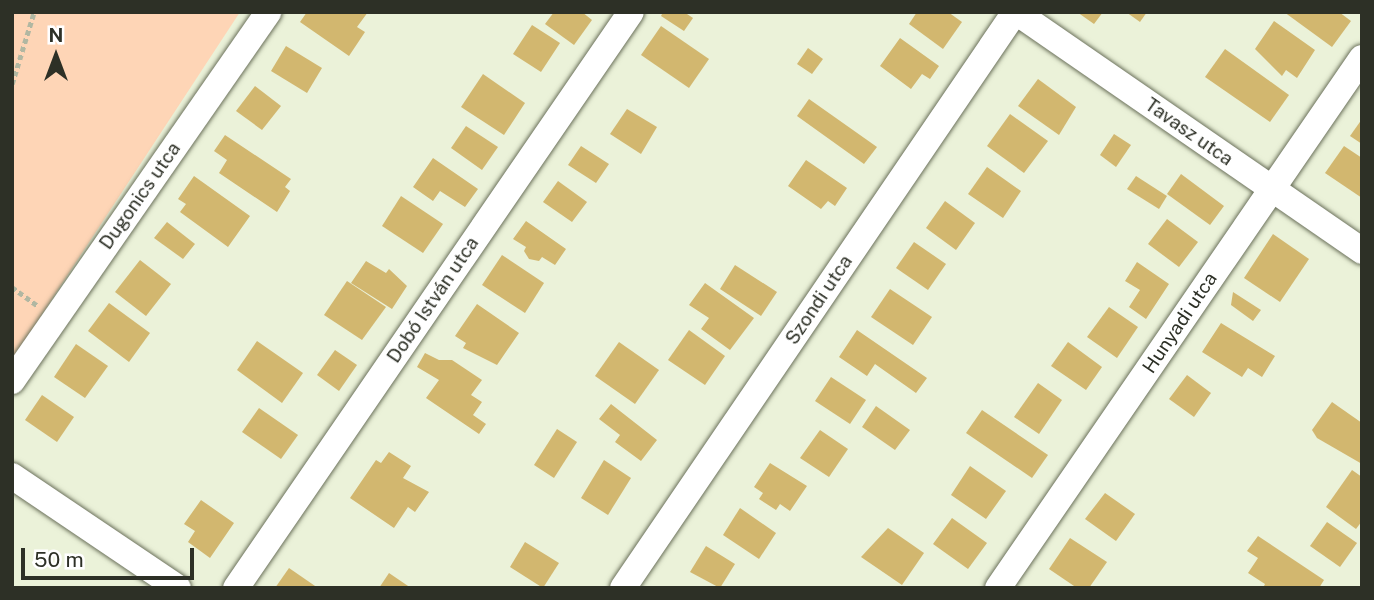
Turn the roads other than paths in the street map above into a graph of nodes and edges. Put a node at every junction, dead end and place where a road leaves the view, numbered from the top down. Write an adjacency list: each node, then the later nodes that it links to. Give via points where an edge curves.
1 (268, 12): 7 (street, Dugonics utca)
2 (631, 12): 10 (street, Dobó István utca)
3 (1016, 12): 5 (street, Tavasz utca); 11 (street, Szondi utca)
4 (1362, 58): 5 (street, Hunyadi utca)
5 (1272, 189): 6 (street, Tavasz utca); 12 (street, Hunyadi utca)
6 (1362, 251)
7 (12, 381)
8 (12, 476): 9 (street)
9 (178, 588)
10 (236, 588)
11 (623, 588)
12 (998, 588)

